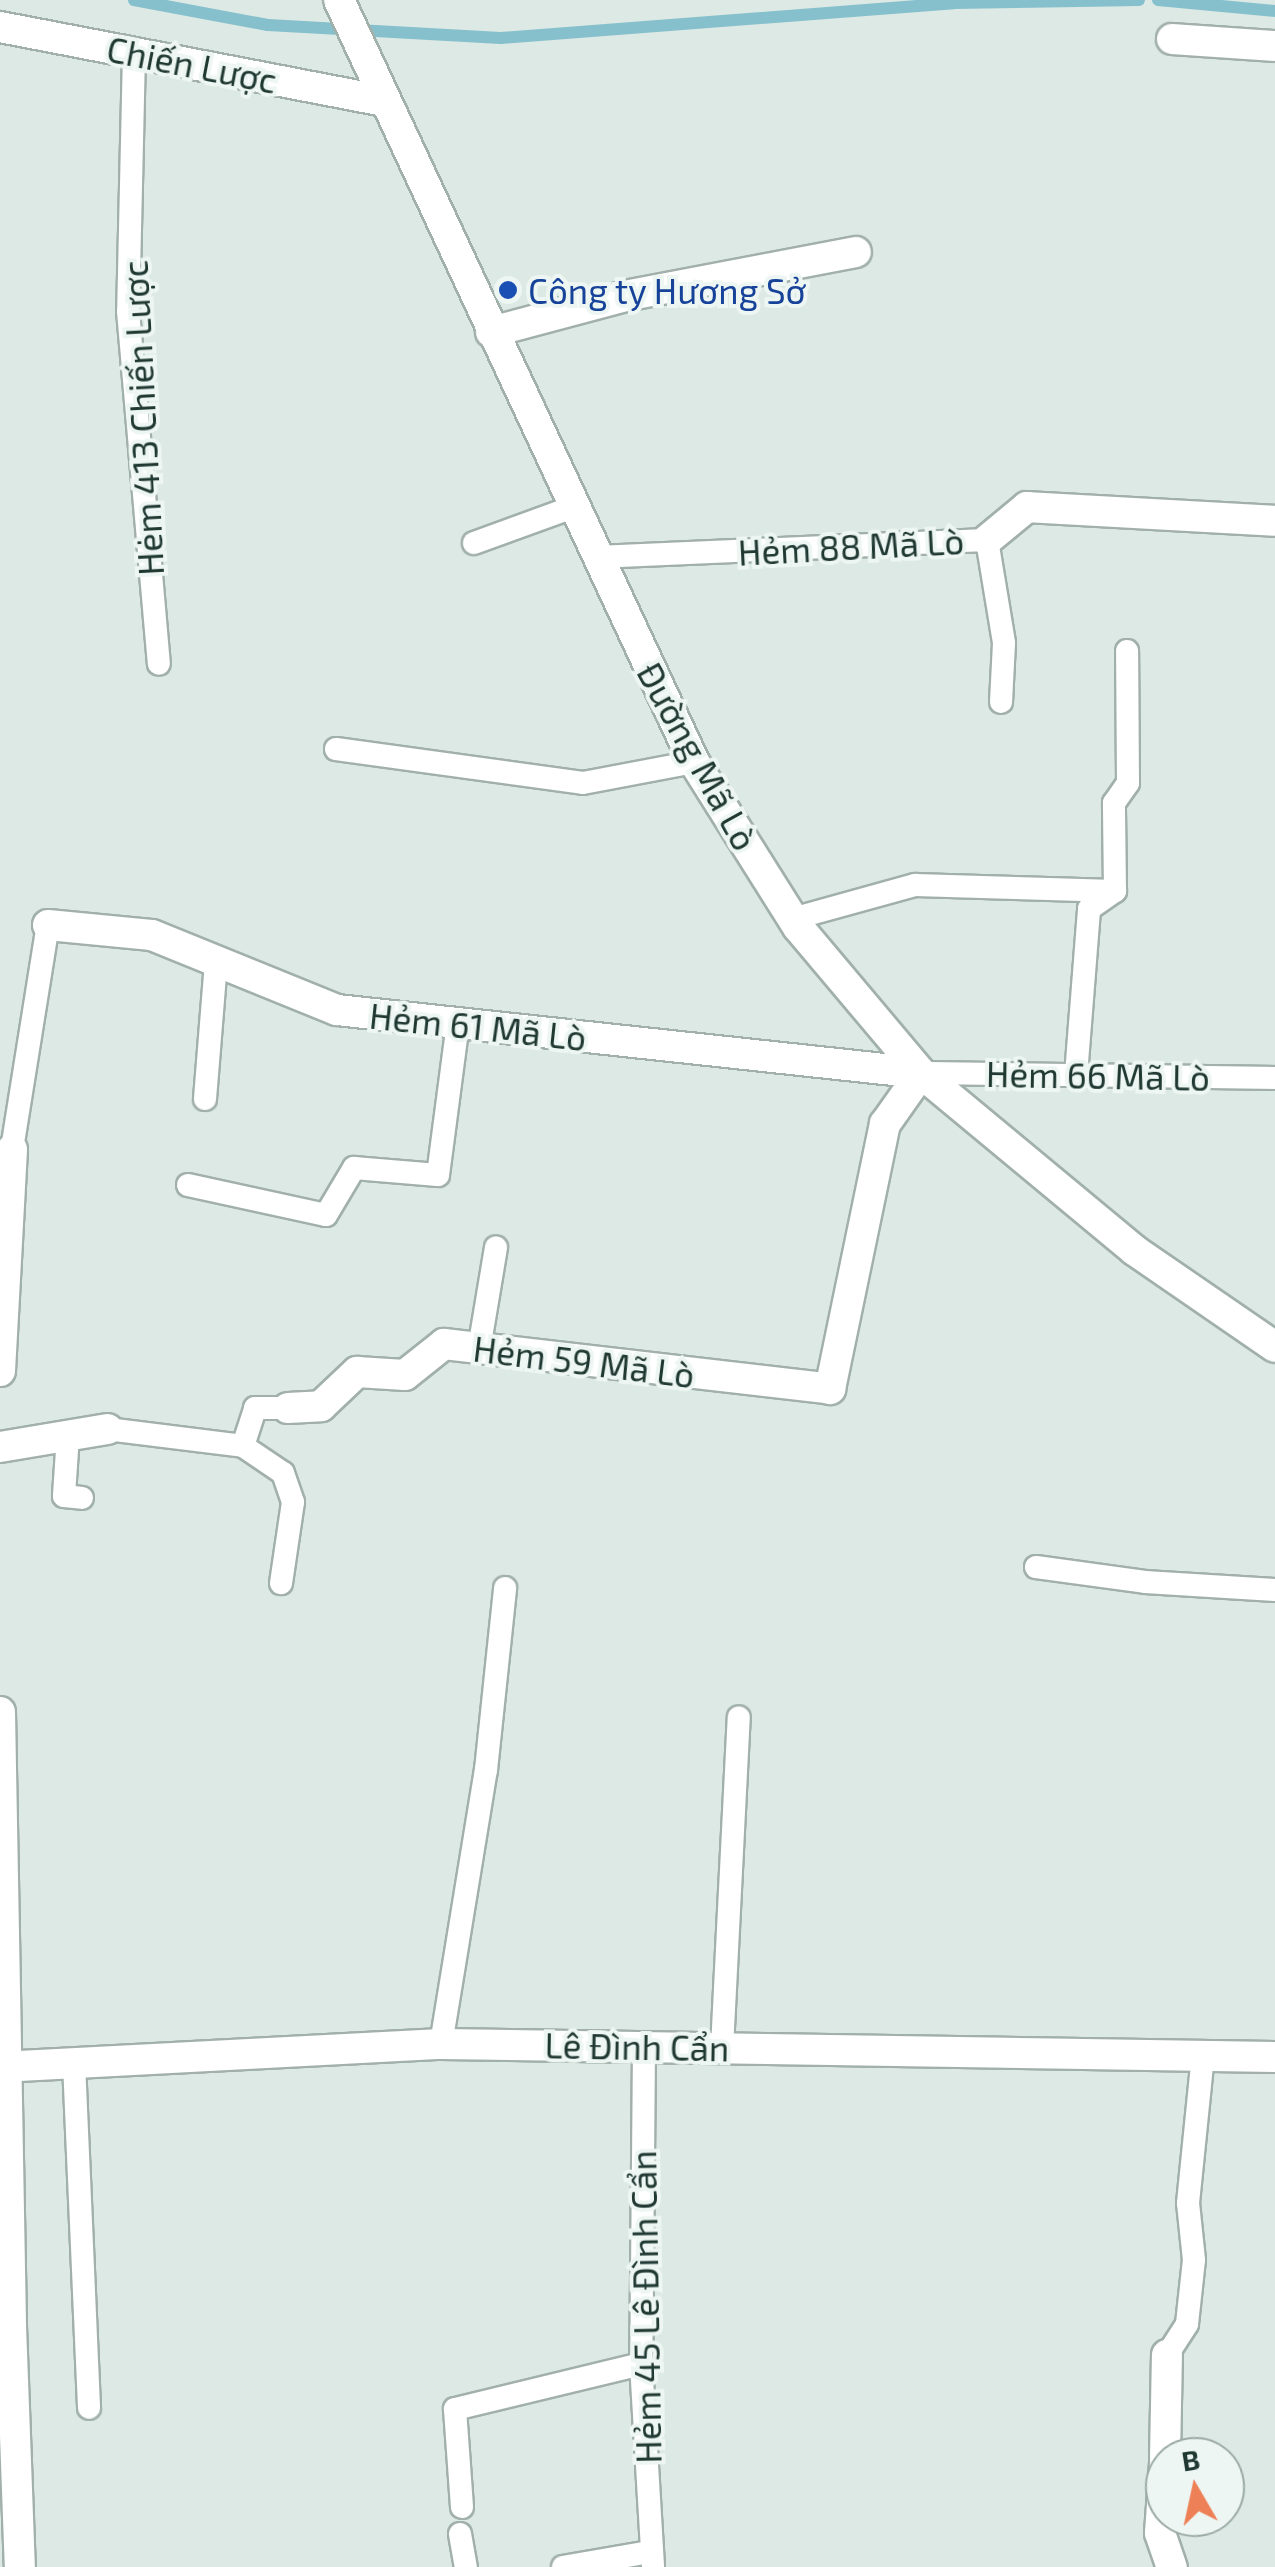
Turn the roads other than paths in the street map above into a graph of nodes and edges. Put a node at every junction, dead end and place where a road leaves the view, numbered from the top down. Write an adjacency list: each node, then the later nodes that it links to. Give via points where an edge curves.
1 (339, 0): 6 (street, Đường Mã Lò)
2 (0, 27): 5 (street, Chiến Lược)
3 (1172, 39): 4 (street)
4 (1275, 46)
5 (134, 53): 6 (street, Chiến Lược); 15 (lane, Hėm 413 Chiến Lược, via 128,311)
6 (382, 94): 8 (street, Đường Mã Lò)
7 (856, 252): 8 (street, via 624,296)
8 (491, 332): 9 (street, Đường Mã Lò)
9 (573, 506): 12 (lane); 13 (street, Đường Mã Lò)
10 (1275, 521): 11 (street, Hẻm 88 Mã Lò, via 1027,506)
11 (986, 540): 13 (lane, Hẻm 88 Mã Lò); 16 (lane, via 1004,644)
12 (474, 544)
13 (596, 557): 18 (street, Đường Mã Lò)
14 (1127, 651): 19 (lane, via 1128,783 1114,803)
15 (158, 664)
16 (1001, 702)
17 (336, 749): 18 (lane, via 583,784)
18 (694, 762): 20 (street, Đường Mã Lò)
19 (1115, 892): 20 (lane, via 916,885); 25 (lane, via 1089,909)
20 (792, 918): 24 (street, Đường Mã Lò)
21 (48, 925): 22 (street, Hẻm 61 Mã Lò, via 152,935); 27 (lane)
22 (216, 960): 23 (street, Hẻm 61 Mã Lò, via 337,1010); 28 (lane)
23 (458, 1024): 24 (street, Hẻm 61 Mã Lò); 30 (lane, via 438,1175 354,1168 326,1215)
24 (921, 1073): 25 (lane, Hẻm 66 Mã Lò); 33 (street, Đường Mã Lò, via 1134,1250); 34 (street, Hẻm 59 Mã Lò, via 885,1124 830,1390)
25 (1076, 1075): 26 (lane, Hẻm 66 Mã Lò)
26 (1275, 1078)
27 (12, 1095): 29 (lane)
28 (204, 1099)
29 (12, 1149): 31 (street)
30 (188, 1185)
31 (4, 1217): 35 (street)
32 (496, 1247): 34 (lane)
33 (1275, 1347)
34 (479, 1348): 36 (street, Hẻm 59 Mã Lò, via 444,1344 405,1375 357,1372 321,1406)
35 (0, 1371)
36 (288, 1408): 39 (lane, Hẻm 59 Mã Lò, via 255,1408)
37 (106, 1429): 38 (street); 39 (lane)
38 (68, 1436): 40 (street); 41 (lane, via 64,1496)
39 (242, 1446): 43 (lane, via 283,1473 294,1502)
40 (0, 1447)
41 (82, 1498)
42 (1036, 1568): 45 (lane)
43 (281, 1583)
44 (504, 1588): 48 (lane, via 486,1770)
45 (1275, 1590)
46 (0, 1712): 54 (street)
47 (739, 1717): 50 (lane)
48 (441, 2044): 49 (street, Lê Đình Cẩn); 53 (street, Lê Đình Cẩn)
49 (644, 2047): 50 (street, Lê Đình Cẩn); 56 (lane, Hẻm 45 Lê Đình Cẩn)
50 (722, 2048): 51 (street, Lê Đình Cẩn)
51 (1203, 2056): 52 (street, Lê Đình Cẩn); 55 (lane, via 1188,2203 1194,2260 1187,2324)
52 (1275, 2057)
53 (74, 2063): 54 (street, Lê Đình Cẩn); 57 (lane)
54 (3, 2067): 63 (street)
55 (1167, 2355): 58 (street)
56 (641, 2364): 59 (lane, via 455,2408); 62 (lane, Hẻm 45 Lê Đình Cẩn)
57 (89, 2408)
58 (1165, 2437)
59 (462, 2508)
60 (460, 2534): 64 (lane)
61 (1161, 2537): 66 (street)
62 (652, 2560): 65 (lane)
63 (20, 2567)
64 (466, 2567)
65 (563, 2567)
66 (1172, 2567)

